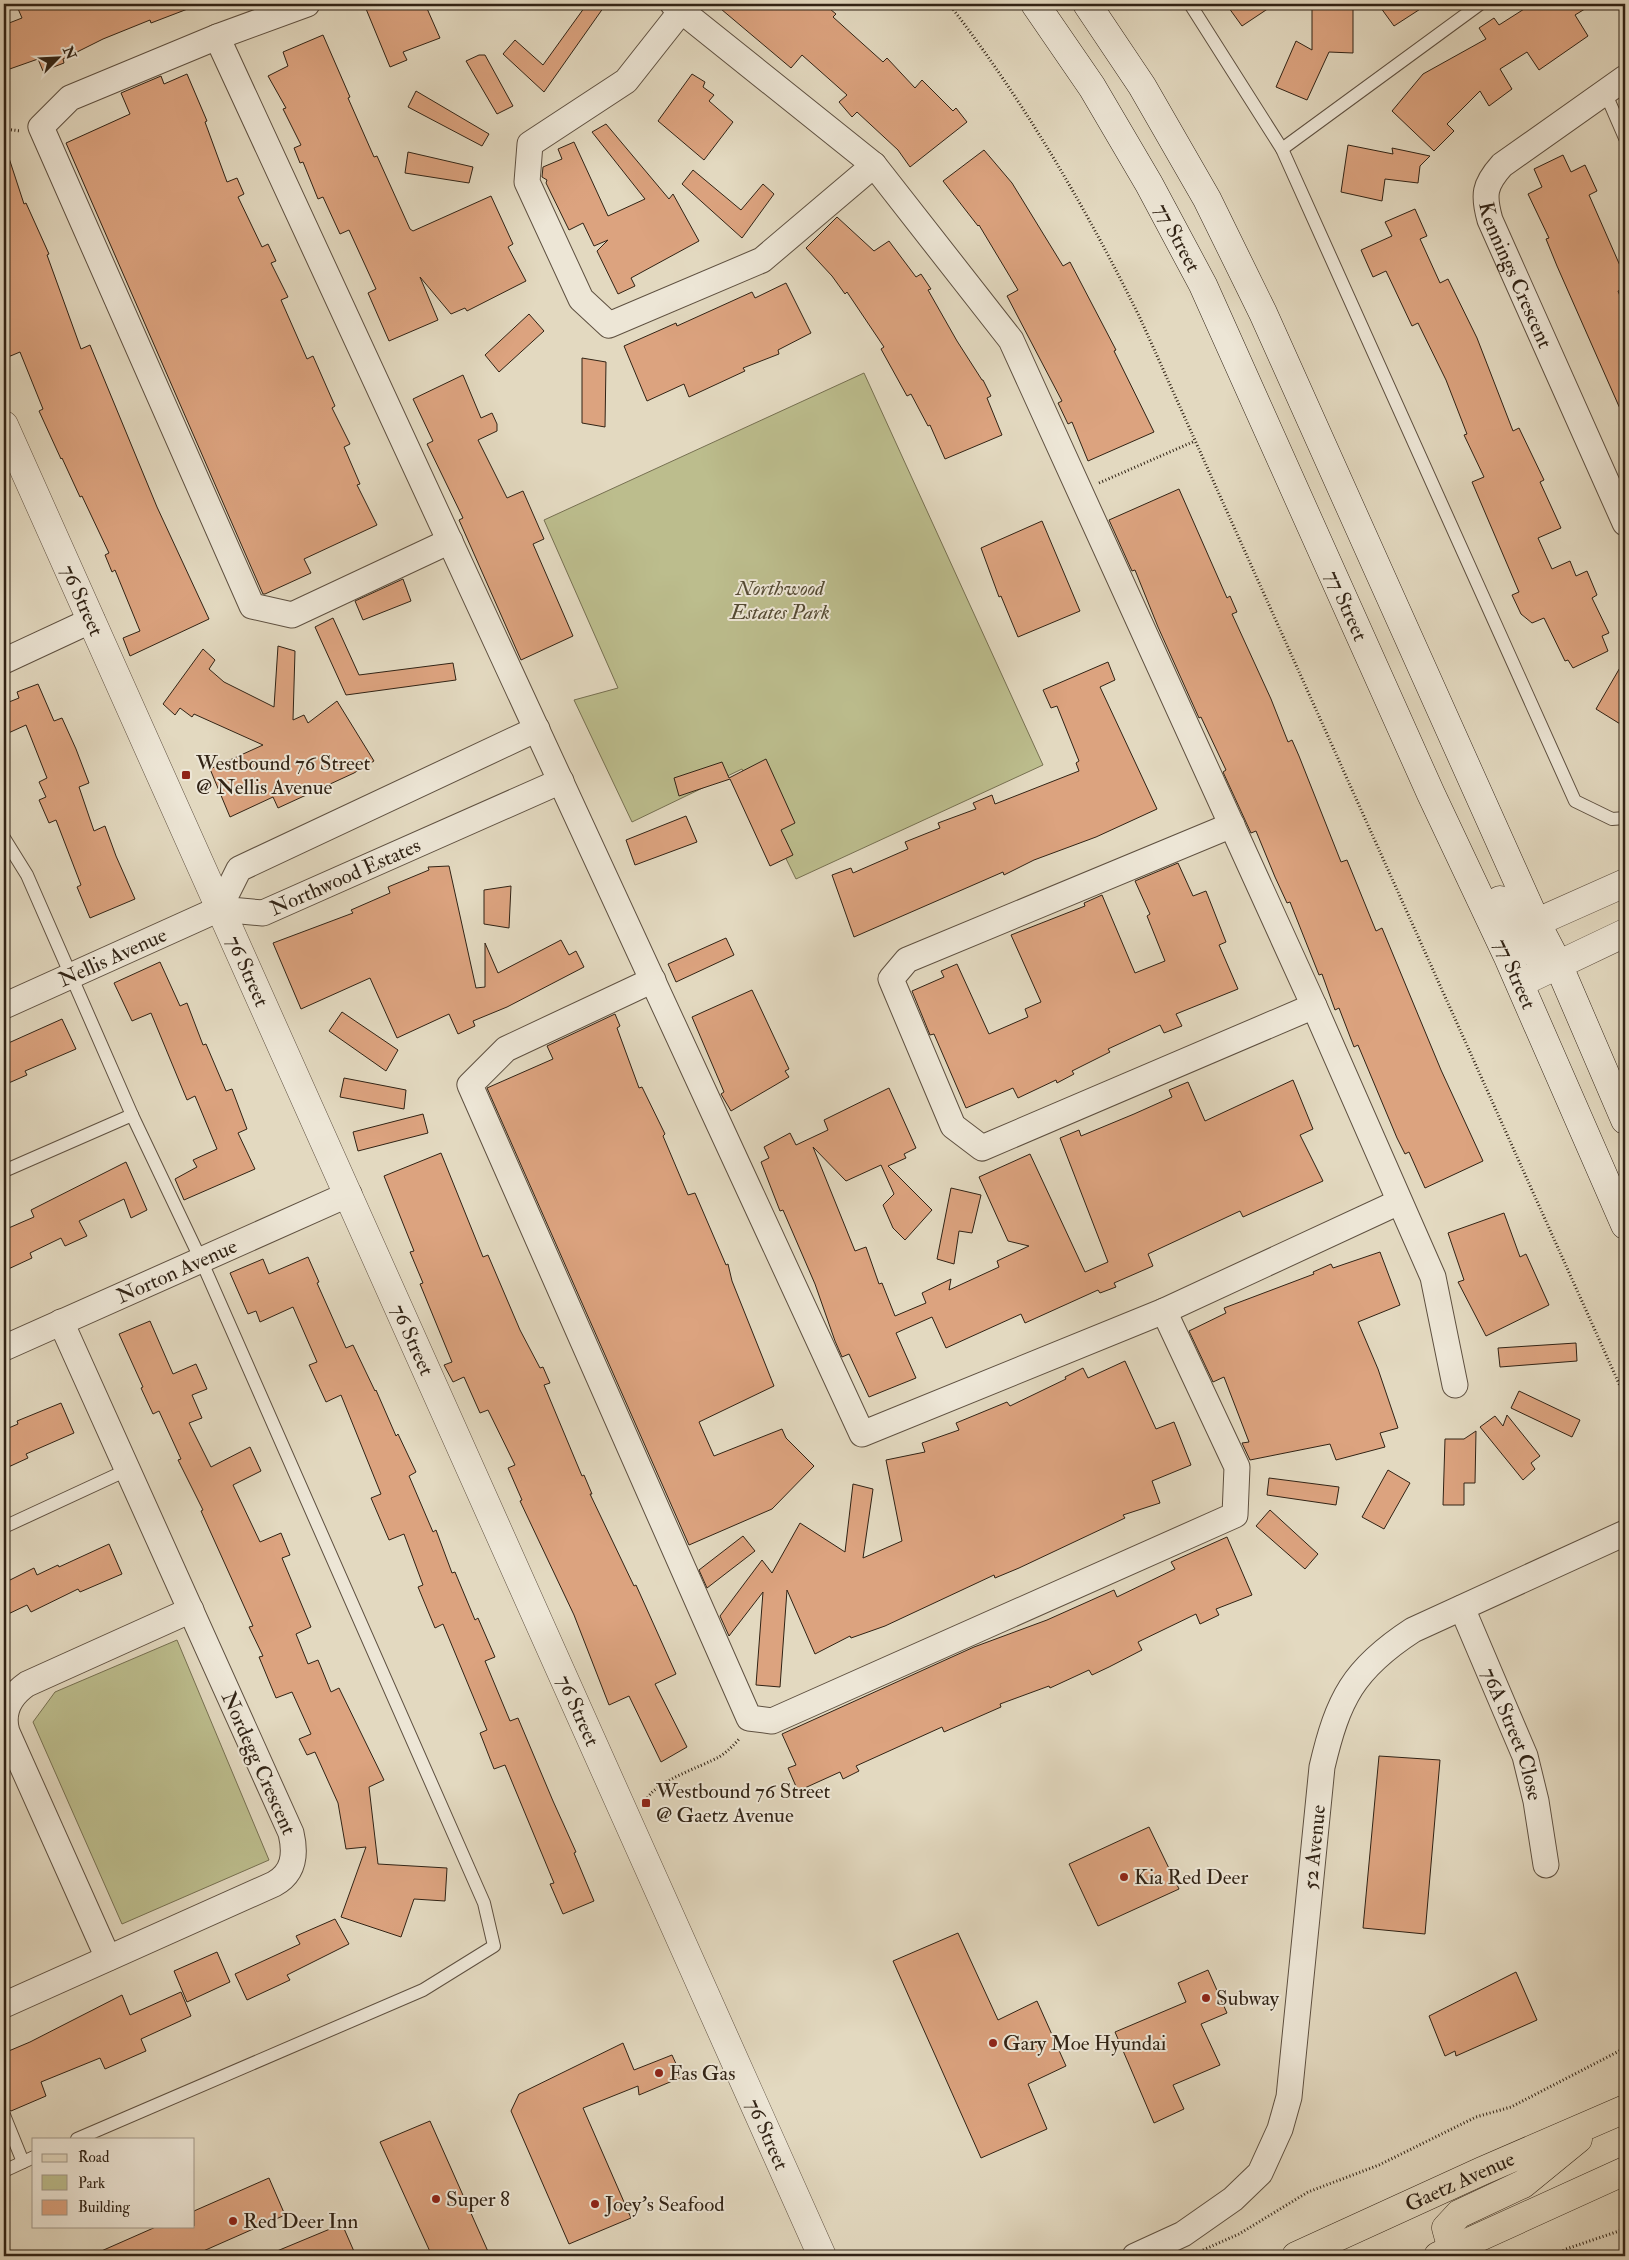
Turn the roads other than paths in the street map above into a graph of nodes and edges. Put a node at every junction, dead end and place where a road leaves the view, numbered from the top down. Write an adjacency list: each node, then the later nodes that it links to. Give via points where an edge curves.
1 (307, 4): 7 (street)
2 (1035, 4): 25 (main road, 77 Street, via 1092,87 1203,285 1431,794 1456,815)
3 (1087, 4): 25 (main road, 77 Street, via 1142,86 1188,167 1258,304)
4 (1190, 4): 11 (lane)
5 (1480, 4): 11 (lane)
6 (677, 7): 12 (street); 12 (street, via 626,81 530,144 527,182 582,299 609,325 762,260)
7 (217, 37): 15 (street); 15 (street, via 70,98 41,127 252,606 292,615)
8 (1625, 78): 9 (street, Kennings Crescent)
9 (1605, 92): 10 (lane); 14 (street, Kennings Crescent, via 1502,165 1490,178 1486,203 1490,220)
10 (1625, 138)
11 (1282, 149): 20 (lane, via 1576,801 1612,818)
12 (874, 165): 21 (street, via 1011,340)
13 (4, 424): 16 (main road, 76 Street)
14 (1625, 523)
15 (450, 541): 18 (street)
16 (92, 620): 17 (street); 24 (main road, 76 Street)
17 (4, 661)
18 (537, 729): 19 (street); 24 (street, via 239,869)
19 (561, 781): 24 (street, Northwood Estates, via 263,914); 29 (street)
20 (1625, 818)
21 (1232, 825): 32 (street); 32 (street, via 907,960 891,979 953,1126 982,1148)
22 (4, 839): 28 (lane, via 26,875)
23 (1625, 883): 25 (main road)
24 (219, 909): 28 (street, Nellis Avenue); 36 (main road, 76 Street)
25 (1518, 930): 27 (main road, via 1533,952); 30 (main road, 77 Street)
26 (1625, 933): 27 (main road)
27 (1558, 964): 30 (main road); 34 (main road, 77 Street)
28 (71, 976): 31 (street, Nellis Avenue); 33 (lane)
29 (653, 980): 40 (street, via 862,1434); 40 (street, via 506,1049 470,1085 749,1718 772,1721 1235,1515 1237,1467)
30 (1520, 984): 38 (main road, 77 Street)
31 (4, 1006)
32 (1314, 1006): 37 (street)
33 (132, 1115): 35 (lane); 39 (lane)
34 (1625, 1120)
35 (4, 1171)
36 (349, 1194): 39 (street, Norton Avenue); 59 (main road, 76 Street)
37 (1400, 1202): 40 (street); 43 (street, via 1432,1277)
38 (1625, 1225)
39 (201, 1260): 41 (street, Norton Avenue); 54 (lane, via 484,1903 494,1946 423,1990)
40 (1164, 1311)
41 (61, 1322): 42 (street, Norton Avenue); 44 (street, Nordegg Crescent)
42 (4, 1348)
43 (1455, 1384)
44 (128, 1470): 45 (lane); 48 (street, Nordegg Crescent)
45 (4, 1527)
46 (1625, 1533): 47 (street, 52 Avenue)
47 (1462, 1608): 49 (street, 76A Street Close, via 1525,1756); 60 (street, 52 Avenue, via 1413,1630 1390,1644 1370,1663 1354,1681 1330,1735 1322,1766 1289,2097 1280,2129 1260,2173 1233,2199 1183,2234)
48 (191, 1610): 50 (street, via 27,1684 15,1693 6,1713 4,1723 7,1732); 50 (street, Nordegg Crescent, via 291,1833 294,1855 283,1880)
49 (1546, 1865)
50 (108, 1958): 51 (street, Nordegg Crescent)
51 (4, 2005)
52 (1614, 2114): 58 (main road, via 1523,2184 1455,2216 1446,2228); 61 (main road, Gaetz Avenue)
53 (4, 2115): 55 (lane)
54 (79, 2138)
55 (28, 2160): 56 (lane)
56 (4, 2171)
57 (1625, 2171): 58 (main road)
58 (1445, 2253)
59 (822, 2256)
60 (1134, 2256)
61 (1296, 2256)

